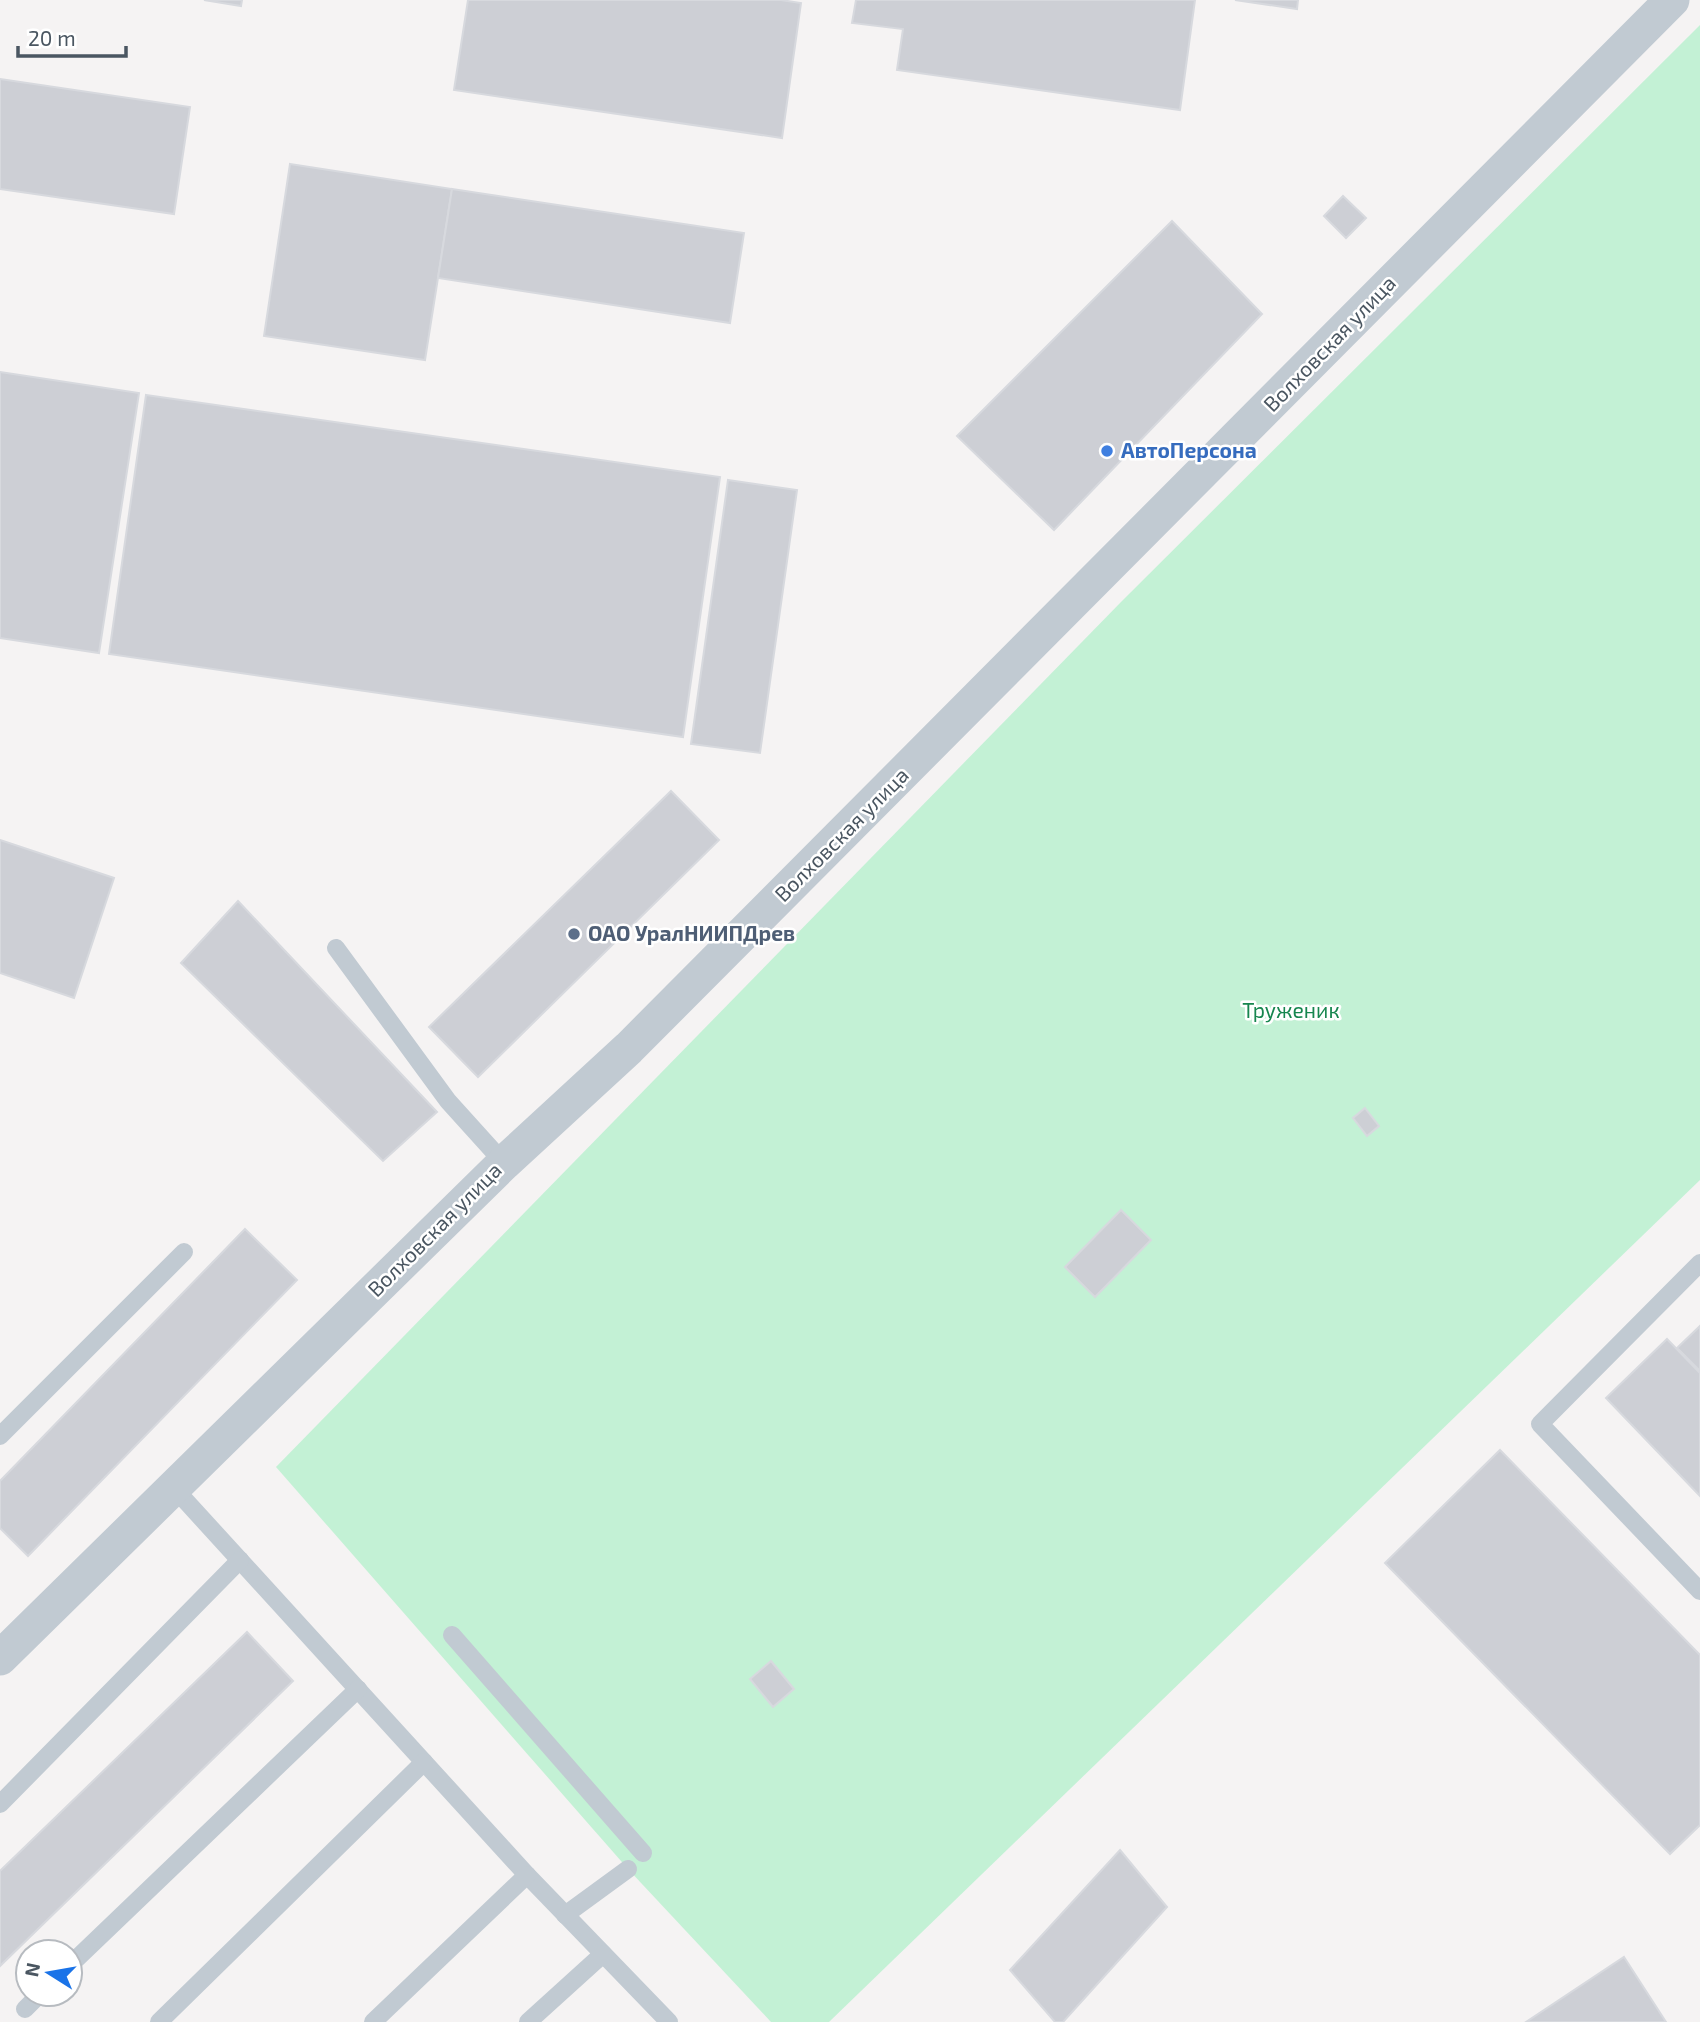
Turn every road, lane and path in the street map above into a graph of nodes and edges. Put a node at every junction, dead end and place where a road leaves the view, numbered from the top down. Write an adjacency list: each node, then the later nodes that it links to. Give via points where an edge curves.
1 (1672, 0): 3 (street, Волховская улица, via 629,1048)
2 (336, 948): 3 (lane, via 448,1101)
3 (503, 1163): 7 (street, Волховская улица)
4 (184, 1252): 6 (lane)
5 (1700, 1263): 9 (lane, via 1540,1424)
6 (0, 1436)
7 (174, 1488): 8 (lane); 11 (street, Волховская улица)
8 (240, 1560): 12 (lane); 14 (lane)
9 (1700, 1591)
10 (452, 1635): 15 (lane)
11 (0, 1658)
12 (358, 1689): 13 (lane); 19 (lane)
13 (424, 1762): 17 (lane); 21 (lane)
14 (0, 1804)
15 (643, 1853)
16 (628, 1869): 18 (lane)
17 (527, 1875): 18 (lane); 22 (lane)
18 (565, 1915): 20 (lane)
19 (84, 1952)
20 (603, 1954): 23 (lane); 24 (lane)
21 (159, 2022)
22 (373, 2022)
23 (528, 2022)
24 (669, 2022)

